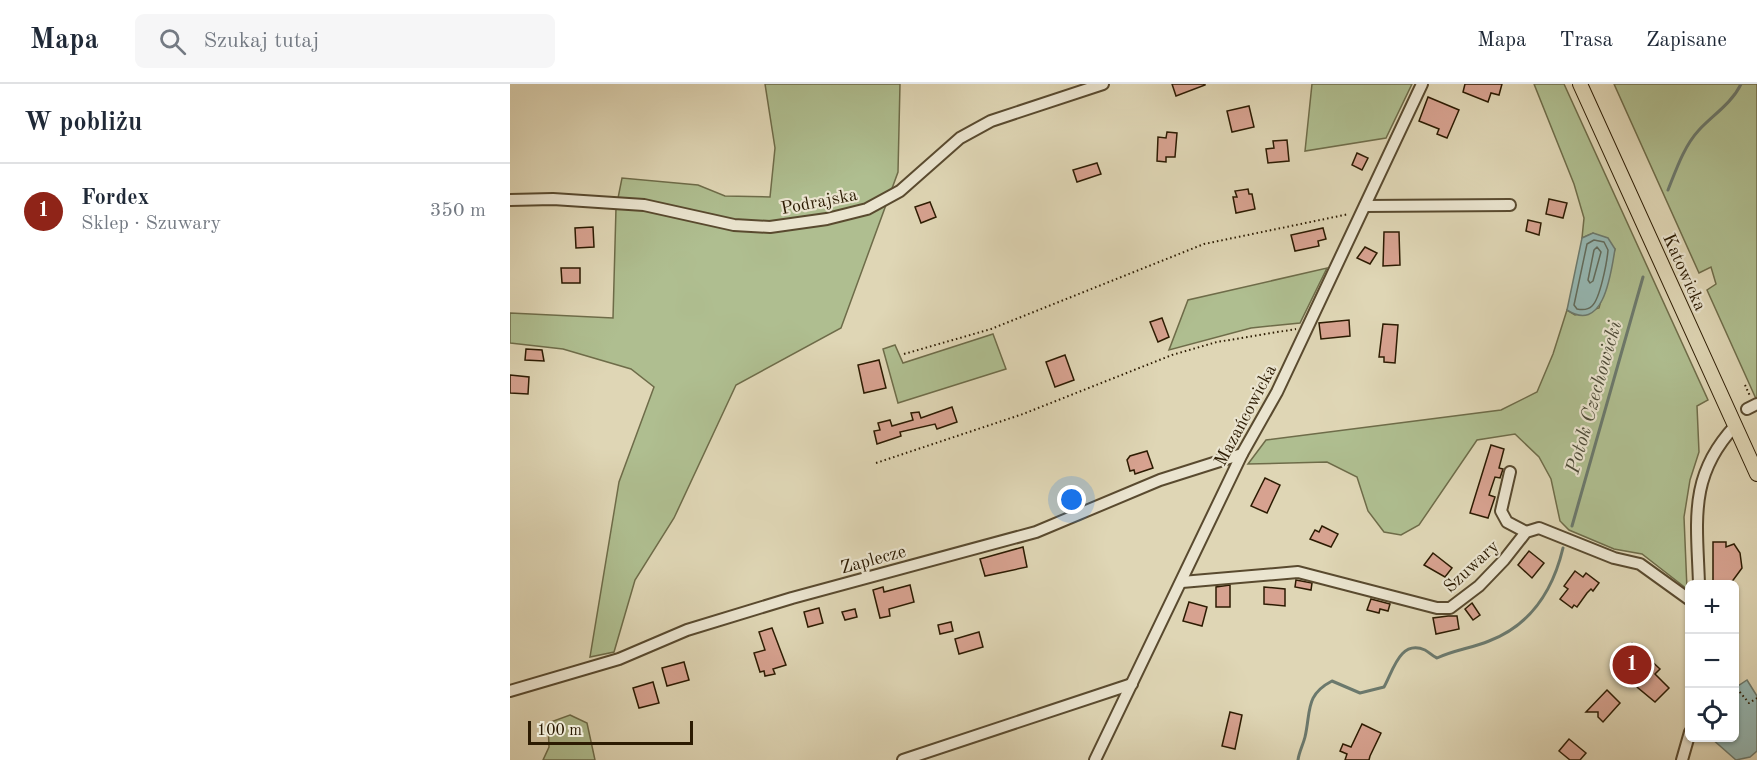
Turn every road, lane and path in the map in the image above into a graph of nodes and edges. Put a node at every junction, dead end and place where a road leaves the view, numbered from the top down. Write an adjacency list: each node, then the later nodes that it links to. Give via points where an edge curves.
1 (1103, 84): 4 (street, Podrajska, via 991,121 960,138 900,192 867,209 827,219 770,227 734,225 644,205)
2 (1422, 84): 6 (street, Mazańcowicka)
3 (1580, 84): 11 (main road, Katowicka)
4 (510, 200)
5 (1510, 205): 6 (street)
6 (1364, 208): 7 (street, Mazańcowicka); 8 (path, via 1204,244 991,329)
7 (1308, 327): 12 (street, Mazańcowicka); 13 (path, via 1217,342 1172,355 1023,414)
8 (904, 354)
9 (1745, 385): 10 (path, via 1750,397)
10 (1757, 399)
11 (1735, 426): 15 (main road, Katowicka); 17 (street, via 1717,446 1700,487)
12 (1242, 454): 18 (street, Mazańcowicka); 22 (street, Zaplecze, via 1160,480 1036,532 792,598 687,630 619,659)
13 (876, 463)
14 (1510, 472): 16 (street, via 1501,511 1507,522)
15 (1757, 474)
16 (1526, 532): 18 (street, Szuwary, via 1479,586 1450,608 1298,572); 19 (street, via 1539,528 1614,558 1640,564)
17 (1699, 580)
18 (1182, 582): 20 (street, Mazańcowicka)
19 (1685, 597)
20 (1132, 684): 25 (street); 26 (street, Mazańcowicka)
21 (1736, 688): 23 (path, via 1749,703)
22 (510, 691)
23 (1757, 698)
24 (1686, 742): 27 (street)
25 (903, 760)
26 (1095, 760)
27 (1682, 760)

